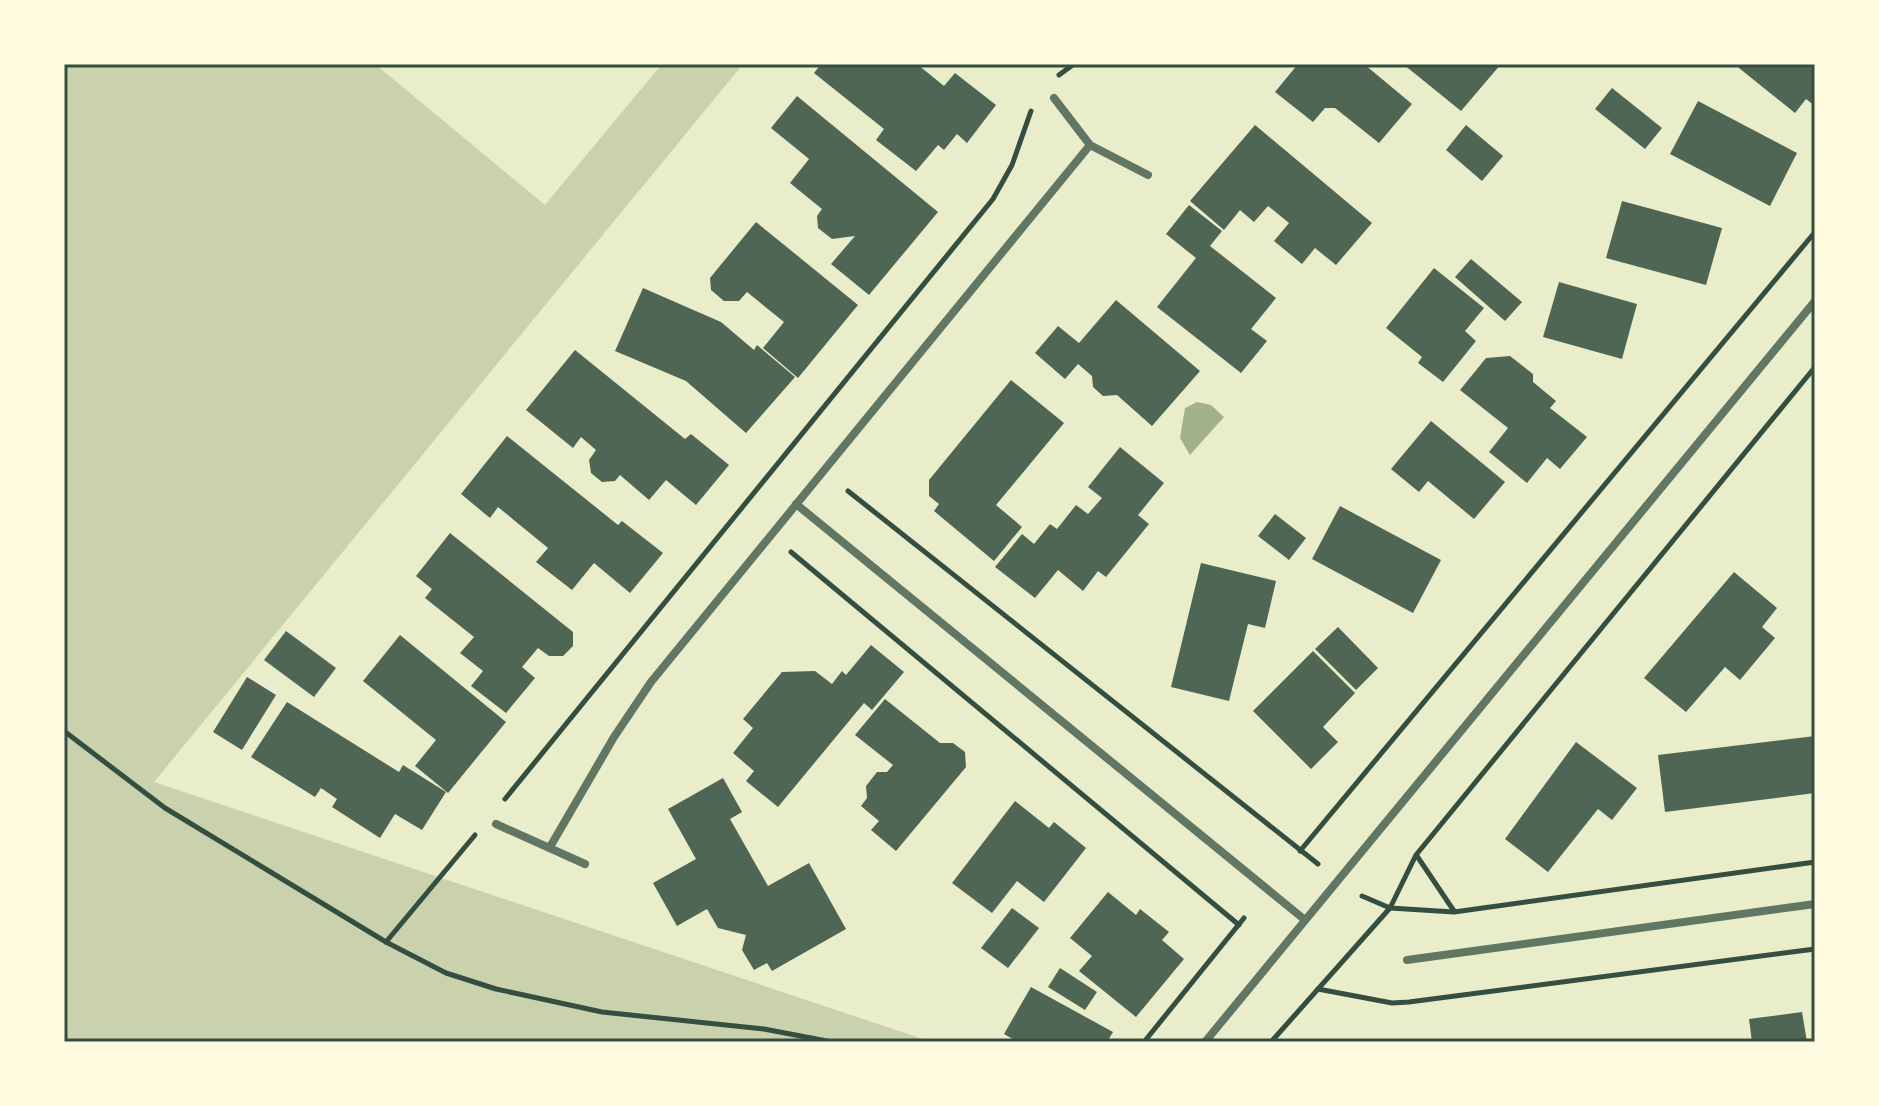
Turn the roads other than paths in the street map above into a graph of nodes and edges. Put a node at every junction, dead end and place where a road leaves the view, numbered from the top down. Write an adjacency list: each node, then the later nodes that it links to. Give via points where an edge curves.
1 (1054, 98): 2 (street)
2 (1090, 145): 3 (street); 5 (street)
3 (1148, 175)
4 (1815, 301): 10 (street)
5 (796, 504): 7 (street, via 631,710); 10 (street)
6 (496, 824): 7 (street)
7 (550, 847): 8 (street)
8 (585, 864)
9 (1815, 904): 11 (street)
10 (1305, 920): 12 (street)
11 (1407, 960)
12 (1205, 1042)

